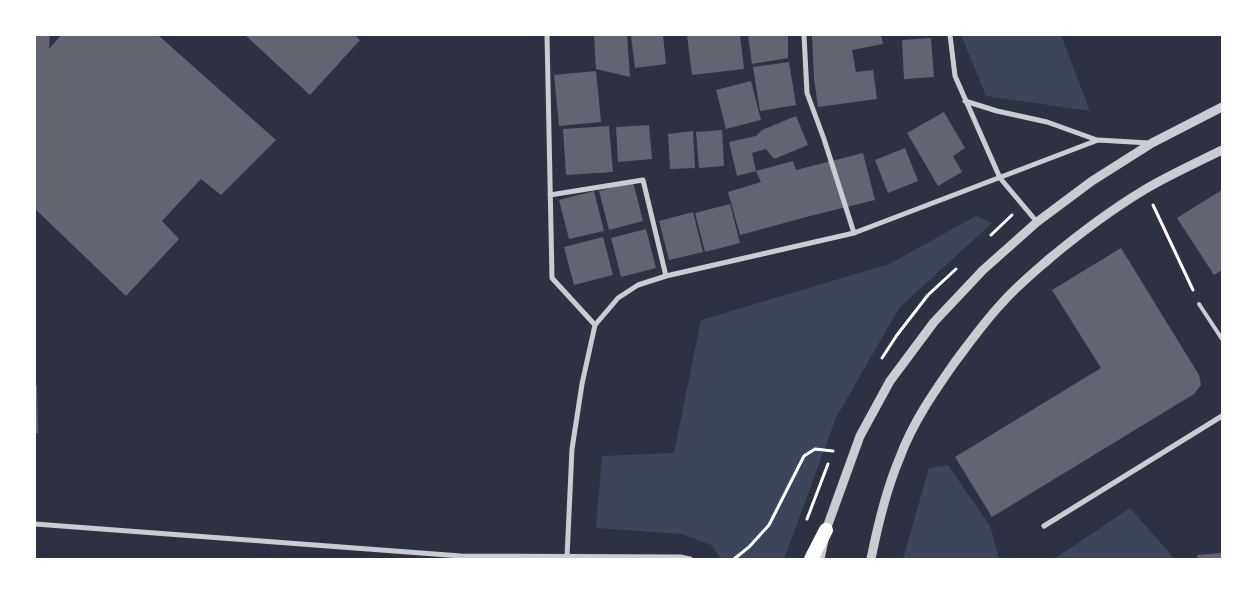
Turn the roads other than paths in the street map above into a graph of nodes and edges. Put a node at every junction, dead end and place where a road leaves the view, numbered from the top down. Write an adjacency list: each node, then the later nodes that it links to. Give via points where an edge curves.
1 (547, 35): 10 (street)
2 (804, 35): 12 (street, via 807,93)
3 (950, 35): 4 (street, via 955,76)
4 (965, 101): 6 (street, via 1047,122); 9 (street)
5 (1222, 107): 7 (street)
6 (1098, 140): 7 (street); 9 (street)
7 (1152, 143): 11 (street)
8 (1222, 150): 25 (street, via 1111,211 1070,241 1002,302 925,405 900,456 885,498)
9 (1000, 178): 11 (street); 12 (street)
10 (550, 195): 13 (street, via 643,180); 15 (street, via 552,278)
11 (1037, 222): 20 (street, via 934,322 890,381 860,436)
12 (854, 233): 13 (street)
13 (666, 276): 15 (street, via 638,285 618,298)
14 (1199, 304): 16 (lane)
15 (595, 325): 21 (street, via 572,449)
16 (1222, 339)
17 (1222, 416): 19 (street)
18 (35, 524): 21 (street, via 460,556)
19 (1044, 526)
20 (826, 530): 23 (highway); 24 (street)
21 (567, 557): 22 (street)
22 (690, 559)
23 (812, 559)
24 (820, 559)
25 (870, 559)

